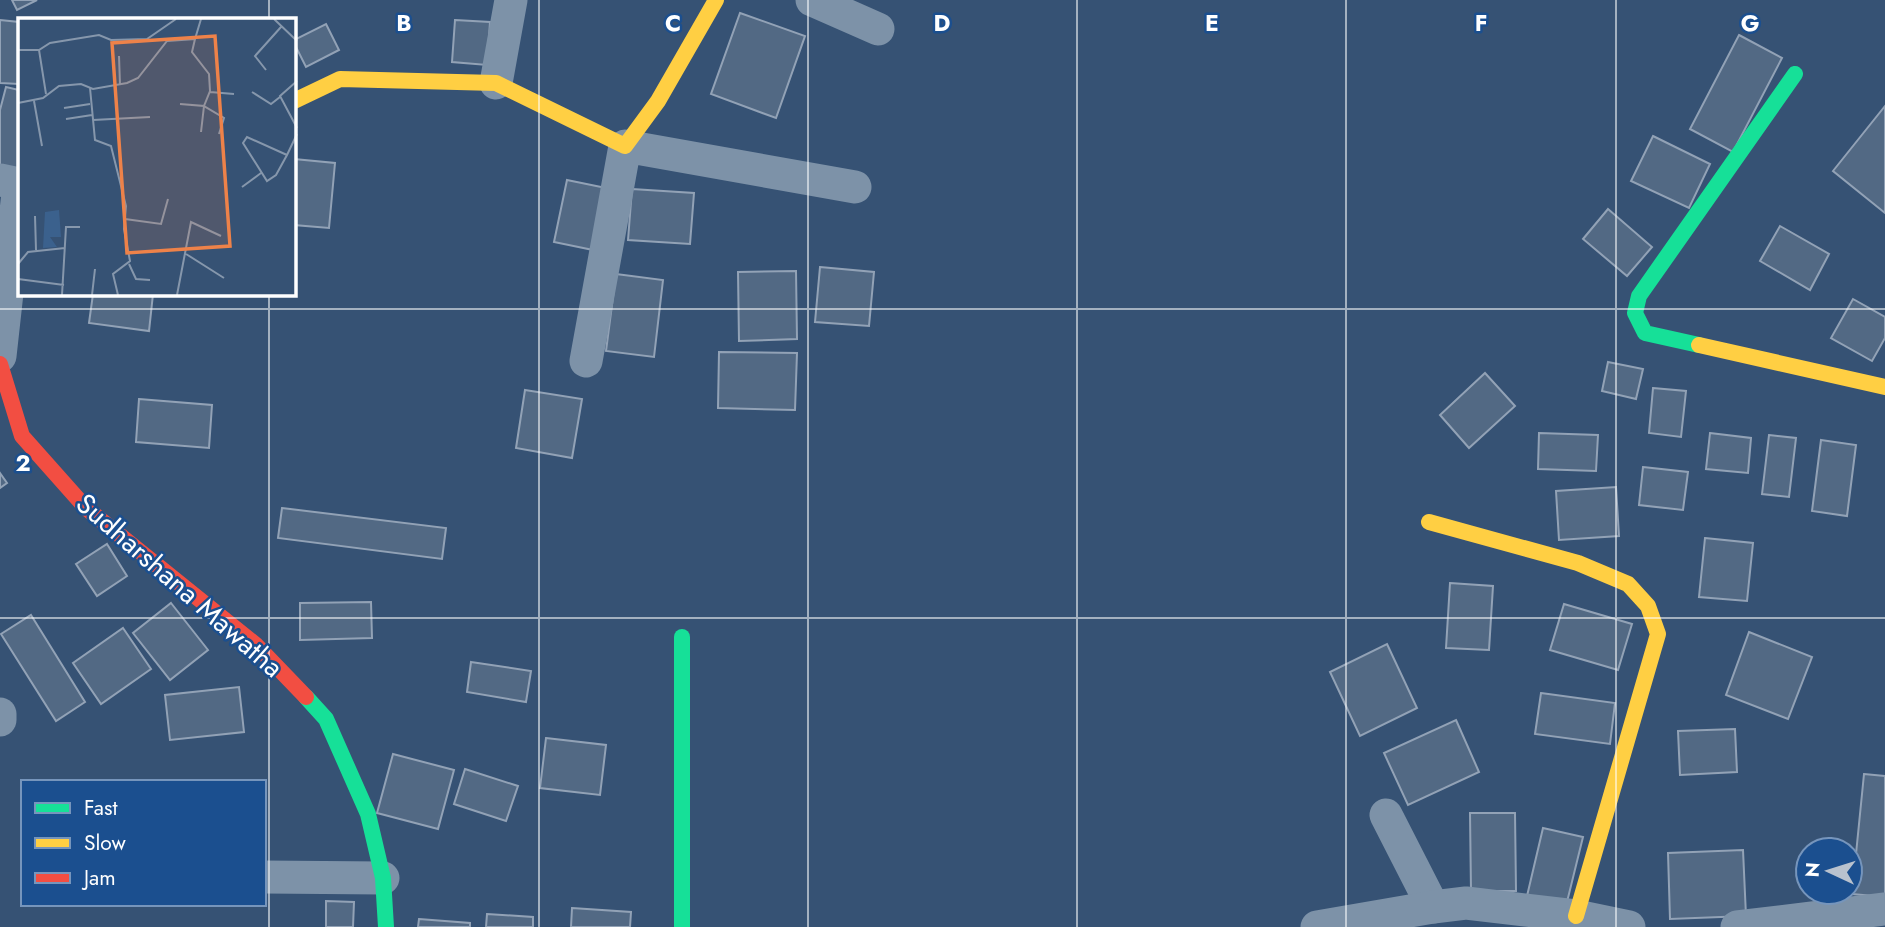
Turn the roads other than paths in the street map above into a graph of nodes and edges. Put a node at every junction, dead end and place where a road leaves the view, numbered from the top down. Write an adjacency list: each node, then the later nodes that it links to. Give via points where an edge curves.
1 (511, 0): 6 (street)
2 (716, 0): 8 (street, via 658,101)
3 (812, 0): 4 (street)
4 (878, 29)
5 (1795, 74): 16 (street, via 1639,296 1635,313 1645,333)
6 (495, 83): 7 (street, via 340,79); 8 (street)
7 (296, 100)
8 (625, 146): 11 (street); 14 (street)
9 (0, 180): 10 (street)
10 (18, 184)
11 (855, 187)
12 (18, 193): 13 (street)
13 (0, 356)
14 (586, 361)
15 (0, 365): 23 (street, Sudharshana Mawatha, via 22,436 86,508 256,645 326,719 368,814)
16 (1885, 387)
17 (1429, 522): 26 (street, via 1578,564 1628,584 1648,606 1658,634)
18 (682, 637): 28 (street)
19 (0, 714): 20 (street)
20 (0, 720)
21 (1386, 815): 24 (street)
22 (266, 877): 23 (street)
23 (383, 878): 27 (street, Sudharshana Mawatha)
24 (1433, 907): 26 (street, via 1466,903); 29 (street)
25 (1885, 909): 31 (street)
26 (1576, 916): 30 (street)
27 (386, 927)
28 (682, 927)
29 (1317, 927)
30 (1629, 927)
31 (1737, 927)

